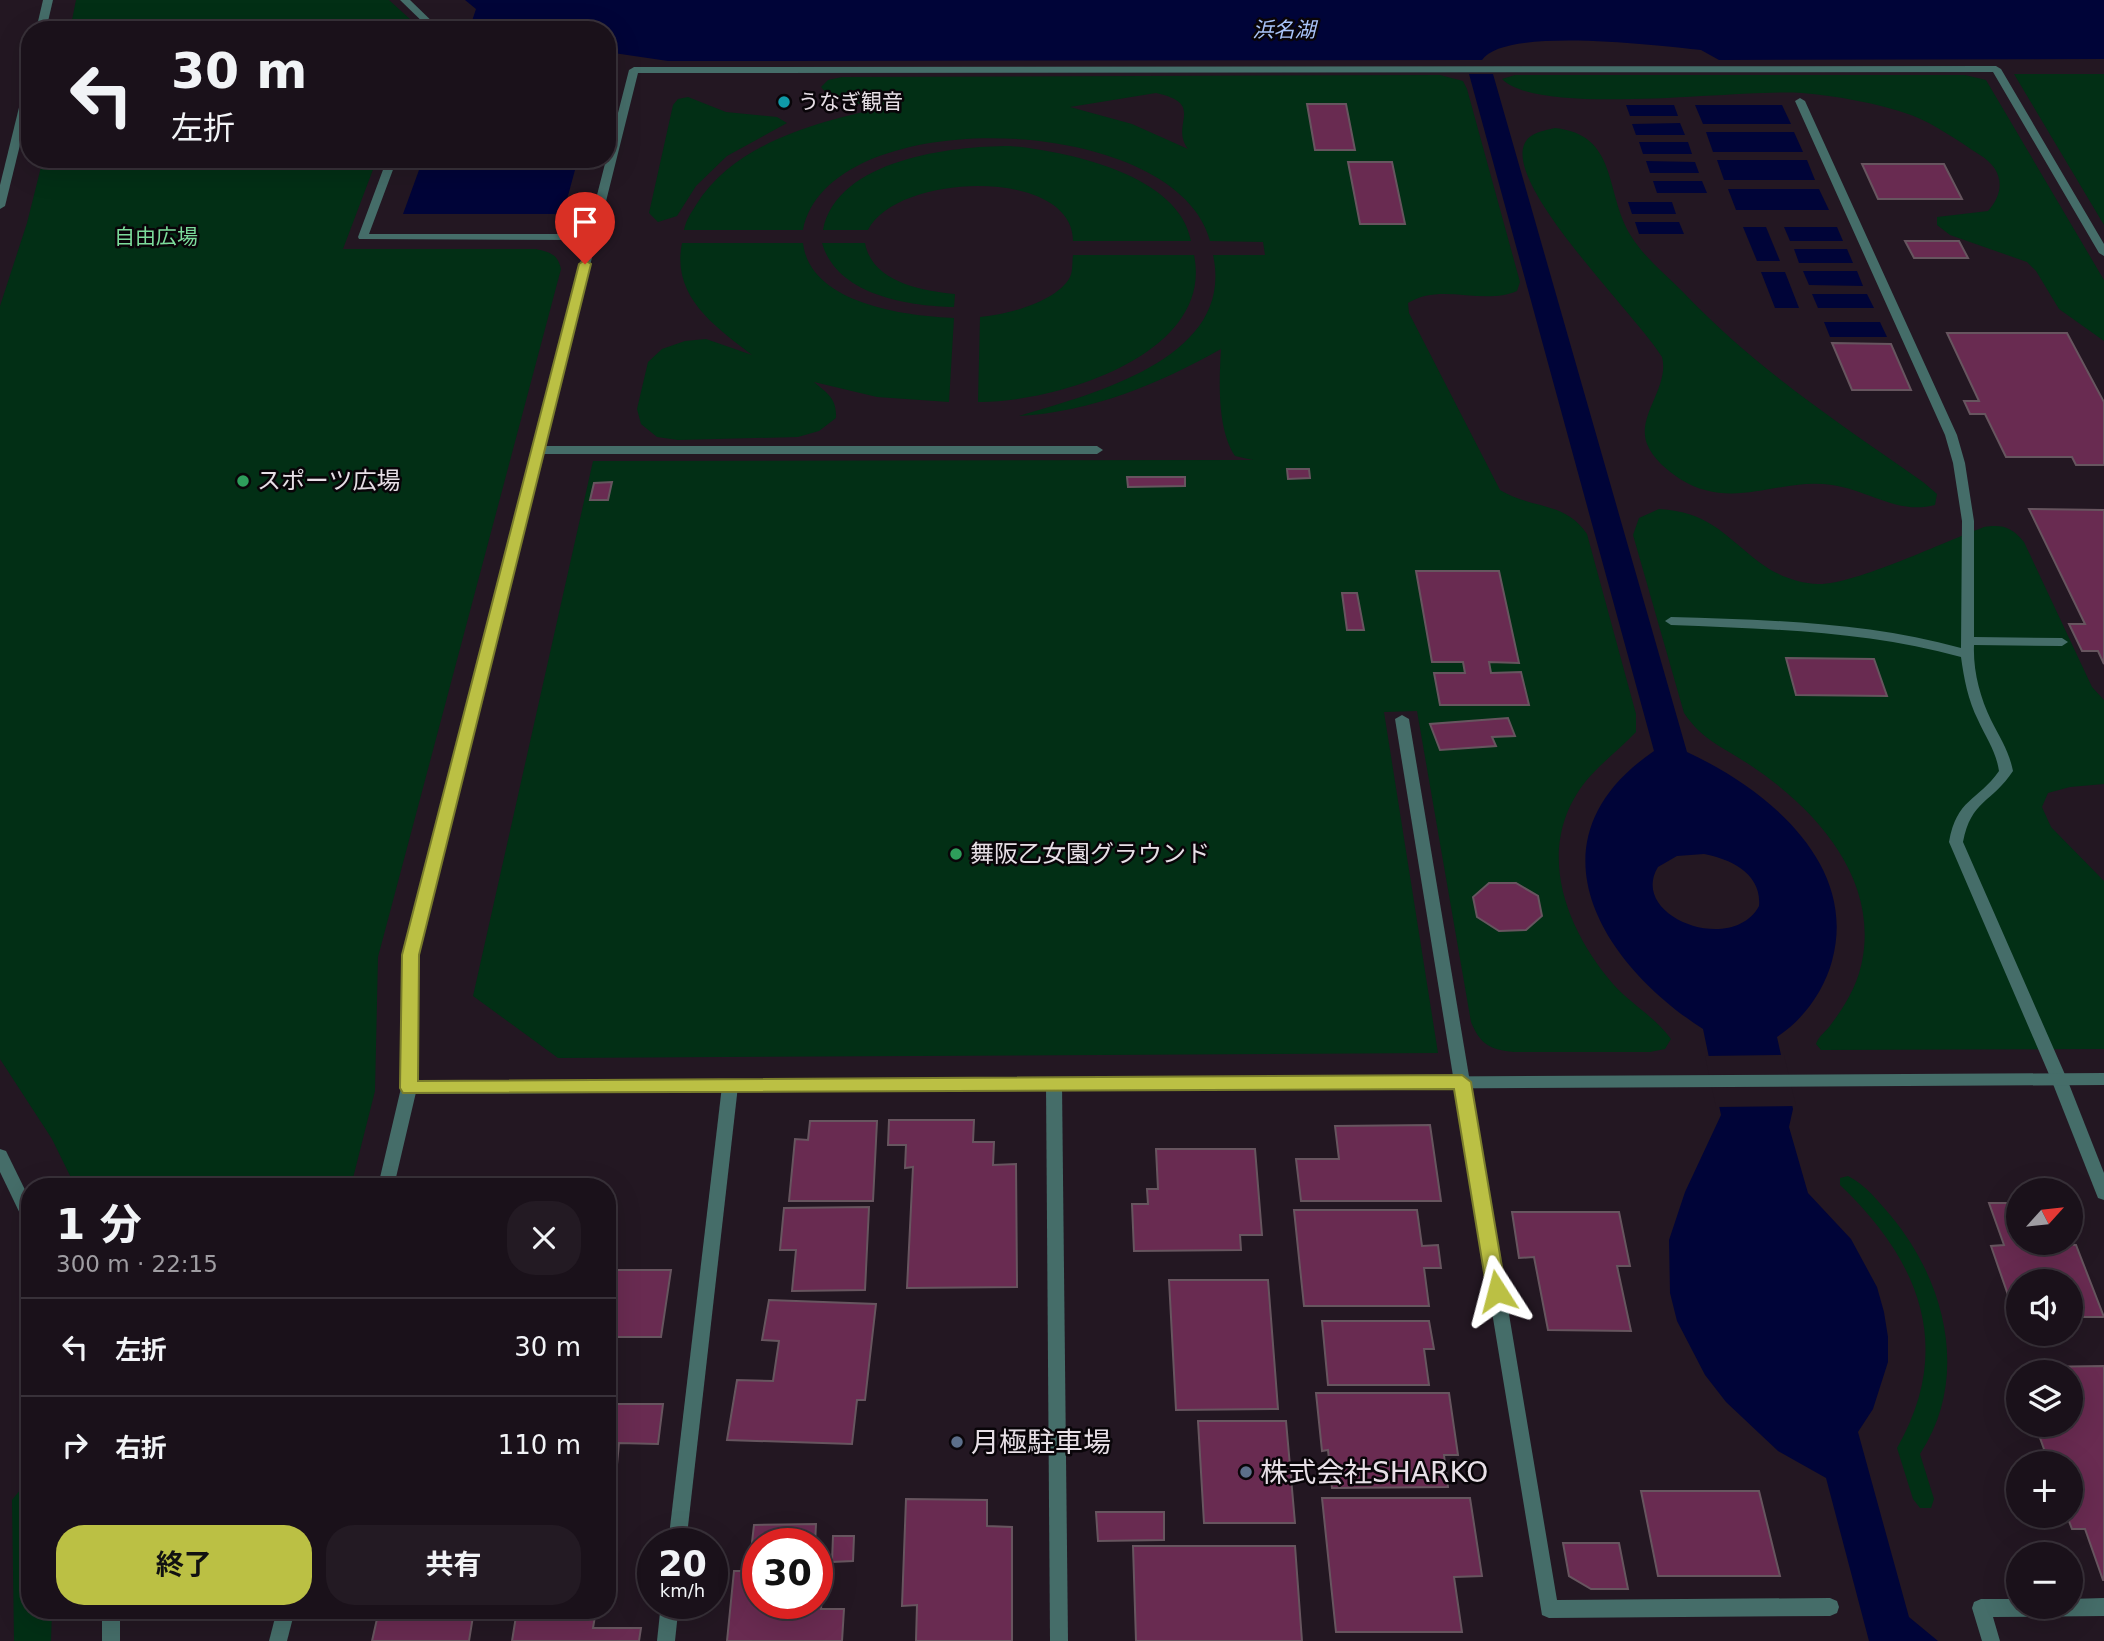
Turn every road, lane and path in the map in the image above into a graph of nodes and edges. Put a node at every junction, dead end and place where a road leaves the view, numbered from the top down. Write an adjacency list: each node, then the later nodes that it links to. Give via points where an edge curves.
1 (48, 0): 3 (street)
2 (405, 0): 4 (street)
3 (43, 21)
4 (431, 21)
5 (1800, 101): 17 (street, via 1951,435 1968,521)
6 (21, 120): 10 (street)
7 (616, 142): 12 (street, via 634,71 1996,69)
8 (389, 168): 11 (street, via 363,237)
9 (609, 168): 11 (street)
10 (0, 206)
11 (592, 237): 13 (street)
12 (2104, 253)
13 (538, 450): 14 (street); 24 (street, via 410,955)
14 (1097, 450)
15 (1671, 621): 17 (street, via 1852,628)
16 (2062, 642): 17 (street)
17 (1967, 647): 19 (street, via 1972,686 2003,754 2006,771 1998,785 1966,808 1956,842)
18 (1402, 719): 21 (street)
19 (2059, 1079): 20 (street); 21 (street); 27 (street)
20 (2104, 1079)
21 (1462, 1082): 22 (street); 30 (street, via 1549,1609)
22 (1054, 1084): 23 (street); 38 (street)
23 (730, 1086): 24 (street); 29 (street)
24 (409, 1088): 26 (street)
25 (0, 1155): 28 (street)
26 (388, 1178)
27 (2104, 1193)
28 (21, 1198)
29 (679, 1528)
30 (1829, 1607)
31 (2104, 1607): 39 (street, via 1981,1608)
32 (111, 1619): 35 (street)
33 (284, 1619): 36 (street)
34 (668, 1619): 37 (street)
35 (111, 1641)
36 (278, 1641)
37 (666, 1641)
38 (1059, 1641)
39 (1991, 1641)

